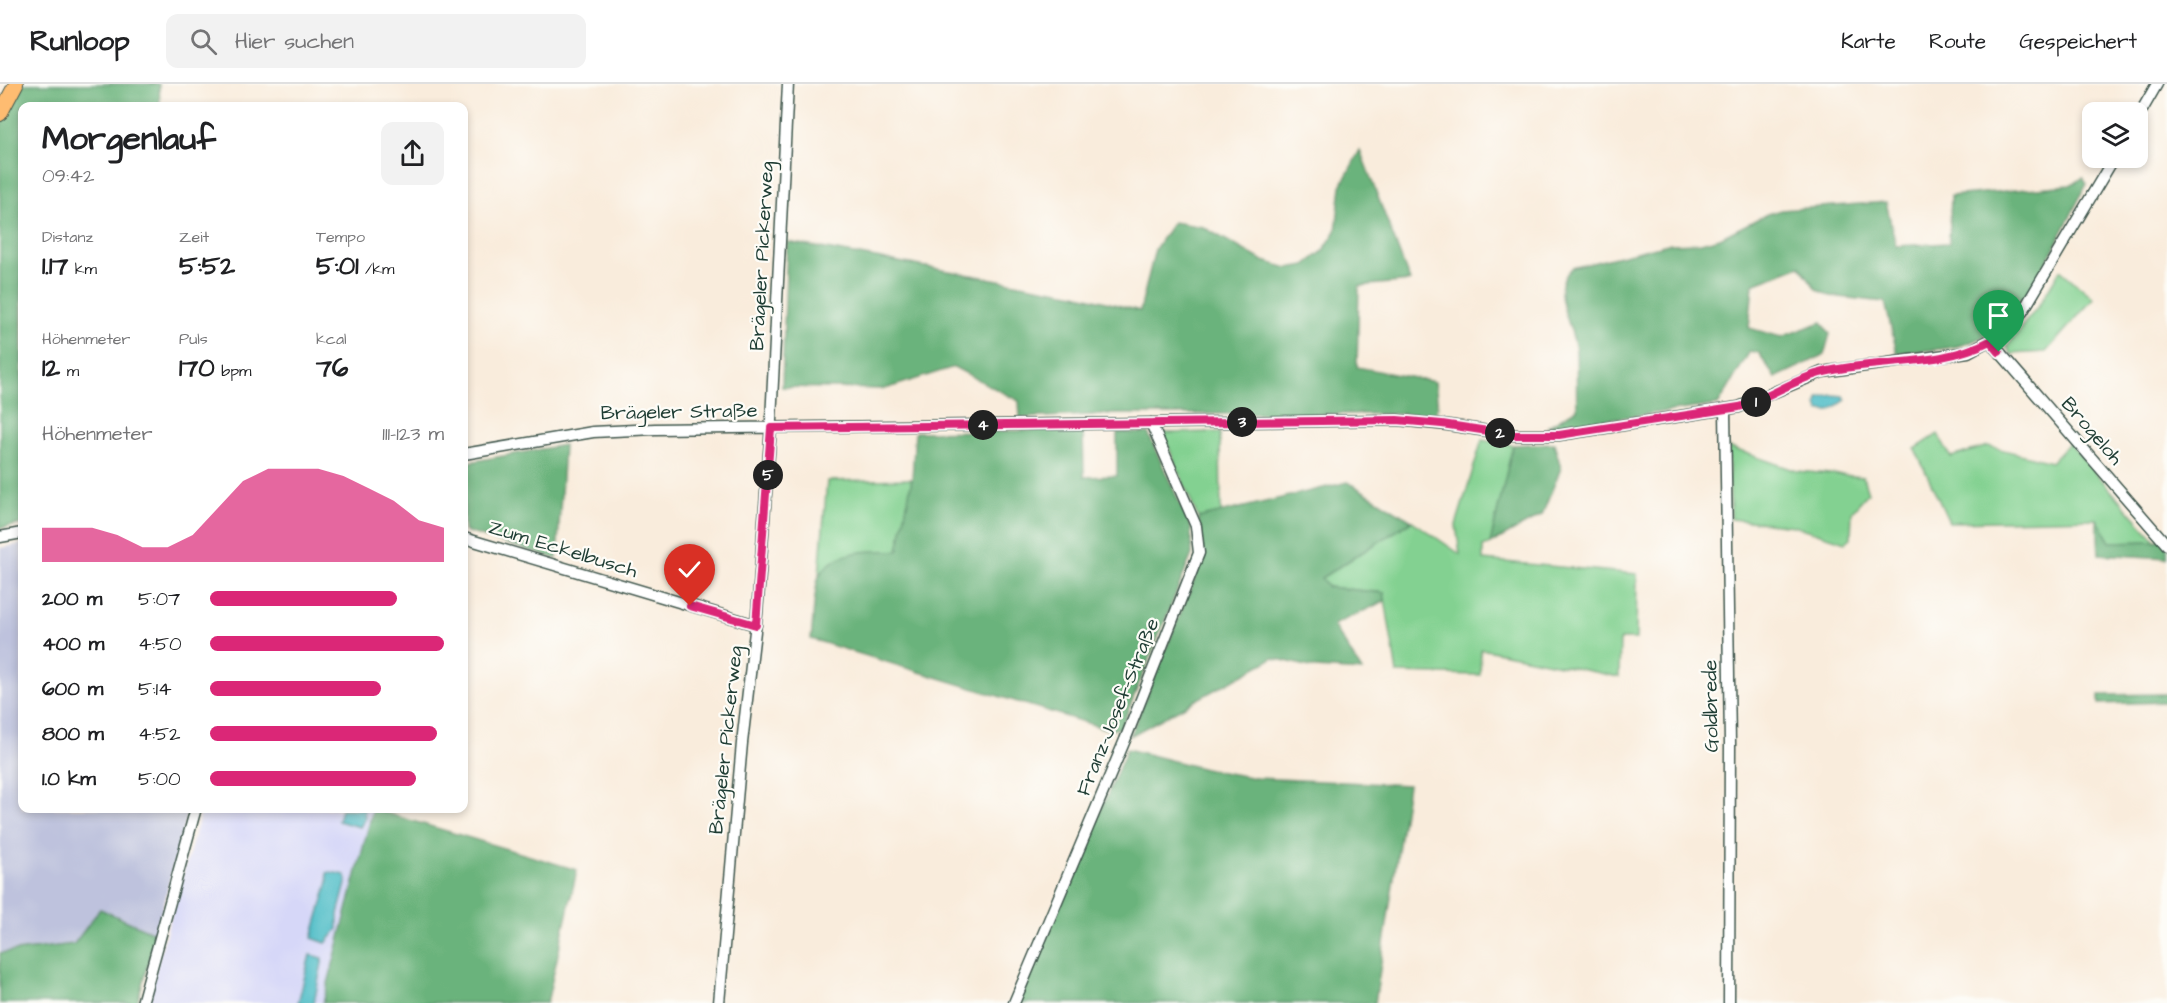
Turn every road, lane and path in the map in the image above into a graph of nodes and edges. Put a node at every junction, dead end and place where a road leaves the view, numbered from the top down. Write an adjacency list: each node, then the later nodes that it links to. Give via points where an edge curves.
1 (16, 84): 5 (main road)
2 (788, 84): 10 (street, Brägeler Pickerweg)
3 (2157, 84): 4 (street)
4 (2147, 102)
5 (0, 114)
6 (2108, 168): 7 (street, Brägeler Straße, via 2023,311)
7 (1990, 341): 8 (street, Brägeler Straße, via 1947,357 1822,372 1753,403); 15 (street, Brogeloh)
8 (1725, 410): 9 (street, Brägeler Straße, via 1537,436 1397,420); 21 (street, Goldbrede)
9 (1151, 423): 10 (street, Brägeler Straße); 20 (street, Franz-Josef-Straße, via 1196,526 1198,553 1125,740)
10 (771, 428): 11 (street, Brägeler Straße, via 593,432); 16 (street, Brägeler Pickerweg)
11 (468, 453)
12 (18, 534): 13 (street)
13 (0, 537)
14 (468, 539): 16 (street, Zum Eckelbusch)
15 (2167, 545)
16 (756, 625): 19 (street, Brägeler Pickerweg)
17 (195, 813): 18 (street)
18 (142, 1003)
19 (719, 1003)
20 (1014, 1003)
21 (1730, 1003)

